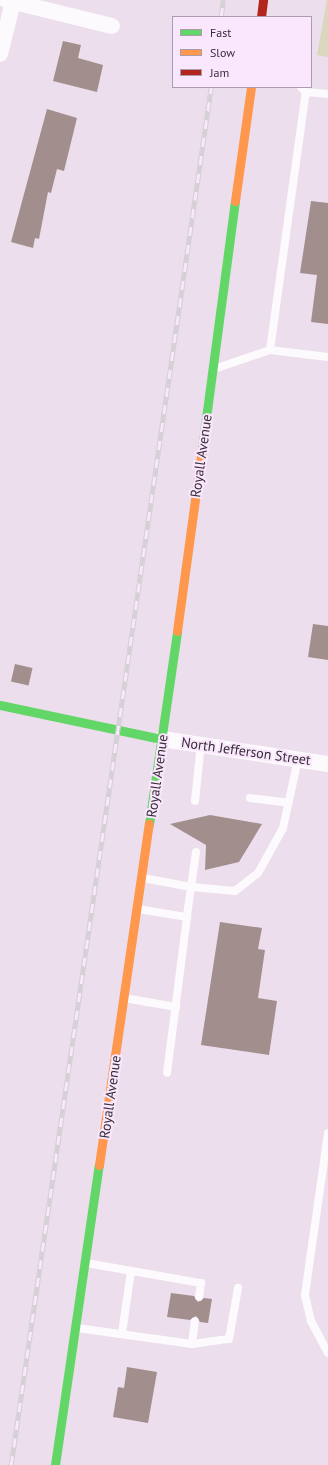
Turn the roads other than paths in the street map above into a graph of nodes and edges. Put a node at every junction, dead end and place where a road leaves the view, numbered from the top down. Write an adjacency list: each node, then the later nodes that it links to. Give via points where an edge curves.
1 (263, 0): 3 (street)
2 (10, 1): 4 (street); 5 (street)
3 (261, 16)
4 (112, 26)
5 (0, 54)
6 (251, 88): 11 (street, Royall Avenue)
7 (304, 90): 8 (lane); 9 (lane)
8 (328, 94)
9 (270, 350): 10 (lane); 11 (lane)
10 (328, 358)
11 (213, 370): 13 (street, Royall Avenue)
12 (0, 705): 13 (street, North Jefferson Street)
13 (162, 739): 14 (street, North Jefferson Street); 21 (street, Royall Avenue)
14 (201, 744): 15 (street, North Jefferson Street); 18 (lane)
15 (298, 759): 16 (street, North Jefferson Street); 19 (lane)
16 (328, 764)
17 (250, 798): 19 (lane)
18 (195, 801)
19 (289, 803): 22 (lane, via 283,828 258,874 235,891)
20 (196, 852): 22 (lane)
21 (142, 878): 22 (lane); 23 (street, Royall Avenue)
22 (191, 887): 24 (lane)
23 (138, 909): 24 (lane); 25 (street, Royall Avenue)
24 (187, 916): 26 (lane)
25 (124, 998): 26 (lane); 29 (street, Royall Avenue)
26 (176, 1007): 27 (lane)
27 (167, 1073)
28 (328, 1133): 37 (lane, via 305,1295 310,1321)
29 (85, 1263): 30 (lane); 34 (street, Royall Avenue)
30 (131, 1270): 32 (lane, via 201,1283); 35 (lane)
31 (238, 1288): 36 (lane, via 229,1339)
32 (199, 1297)
33 (195, 1321): 36 (lane)
34 (76, 1328): 35 (lane); 38 (street, Royall Avenue)
35 (122, 1334): 36 (lane)
36 (192, 1344)
37 (328, 1353)
38 (56, 1465)

